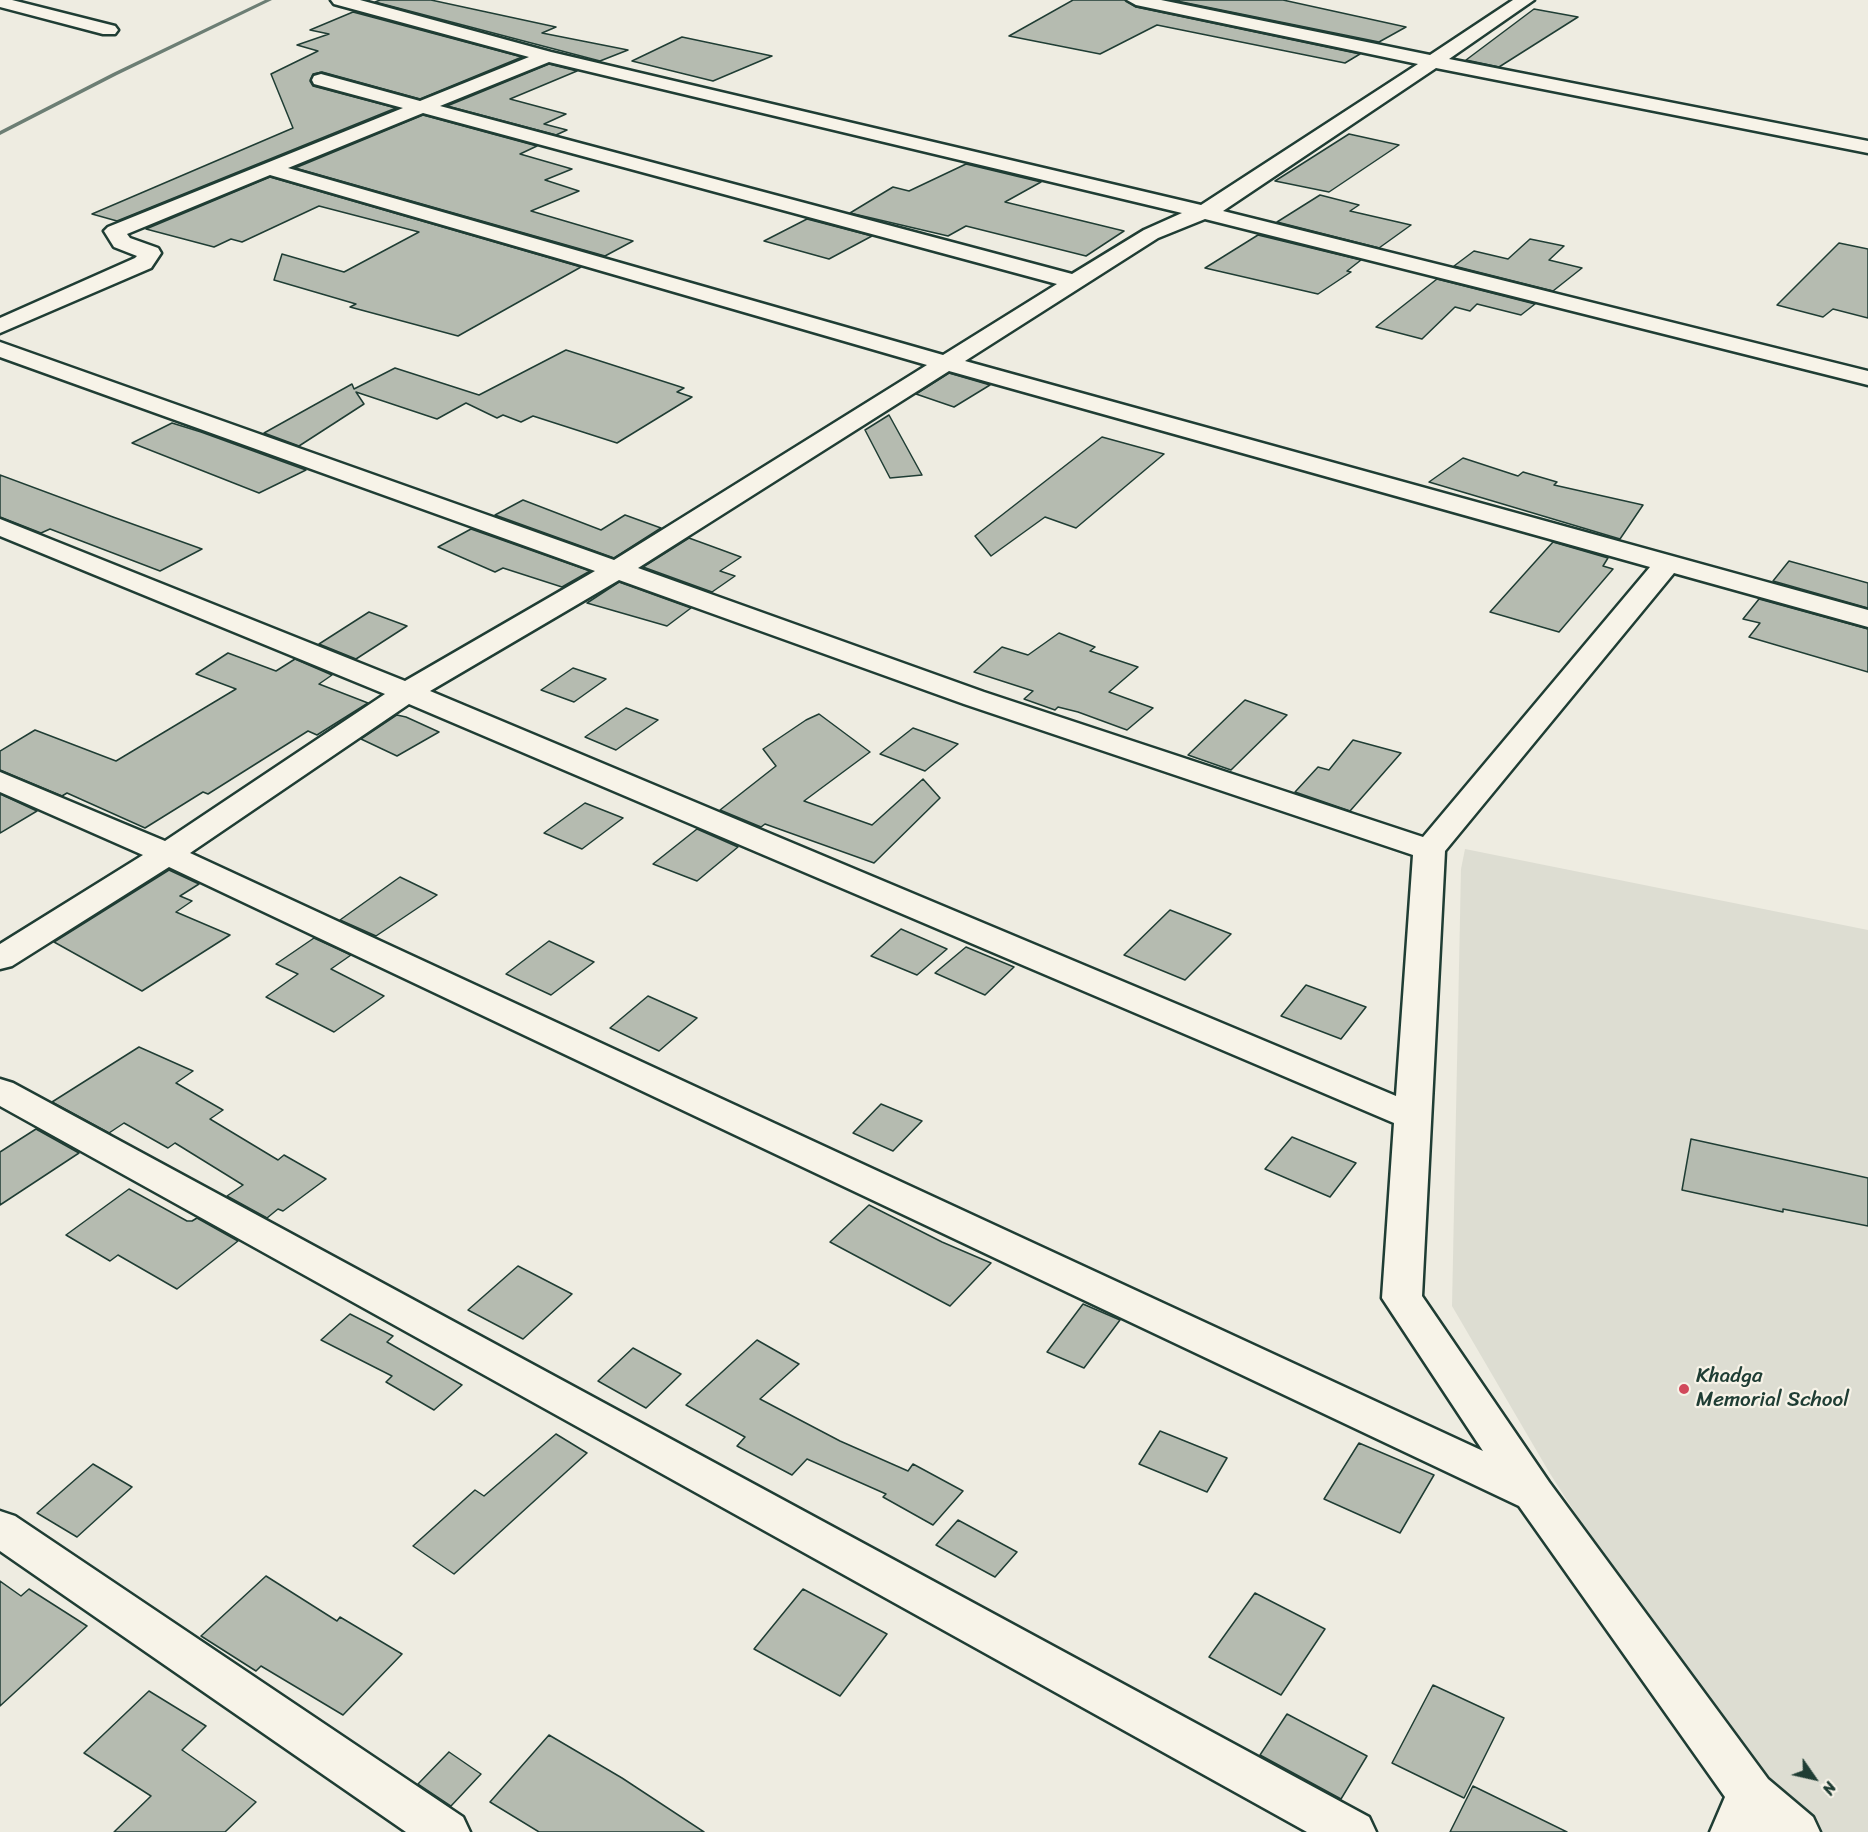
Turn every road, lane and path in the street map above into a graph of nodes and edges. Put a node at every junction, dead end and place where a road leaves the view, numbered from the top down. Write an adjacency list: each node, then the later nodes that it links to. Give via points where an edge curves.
1 (340, 0): 6 (street)
2 (1136, 0): 7 (street)
3 (1525, 0): 7 (street)
4 (0, 2): 5 (street)
5 (109, 30)
6 (547, 56): 9 (street); 12 (street)
7 (1431, 62): 10 (street); 12 (street)
8 (321, 80): 9 (street)
9 (417, 107): 11 (street); 13 (street)
10 (1868, 147)
11 (269, 168): 14 (street, via 115,231 122,242 150,253 143,263); 16 (street)
12 (1204, 212): 13 (street, via 1152,234); 17 (street)
13 (1075, 282): 16 (street)
14 (0, 326)
15 (0, 349): 20 (street)
16 (946, 363): 19 (street); 20 (street)
17 (1867, 376)
18 (0, 527): 22 (street)
19 (1668, 563): 21 (street); 24 (street)
20 (617, 570): 22 (street); 24 (street, via 974,698)
21 (1868, 619)
22 (407, 692): 25 (street); 28 (street)
23 (0, 781): 25 (street)
24 (1429, 850): 28 (street)
25 (167, 854): 26 (street); 29 (street)
26 (0, 959)
27 (0, 1091): 33 (street)
28 (1413, 1117): 29 (street, via 1402,1298)
29 (1534, 1494): 31 (street)
30 (0, 1528): 32 (street)
31 (1742, 1813): 34 (street)
32 (446, 1832)
33 (1352, 1832)
34 (1796, 1832)

